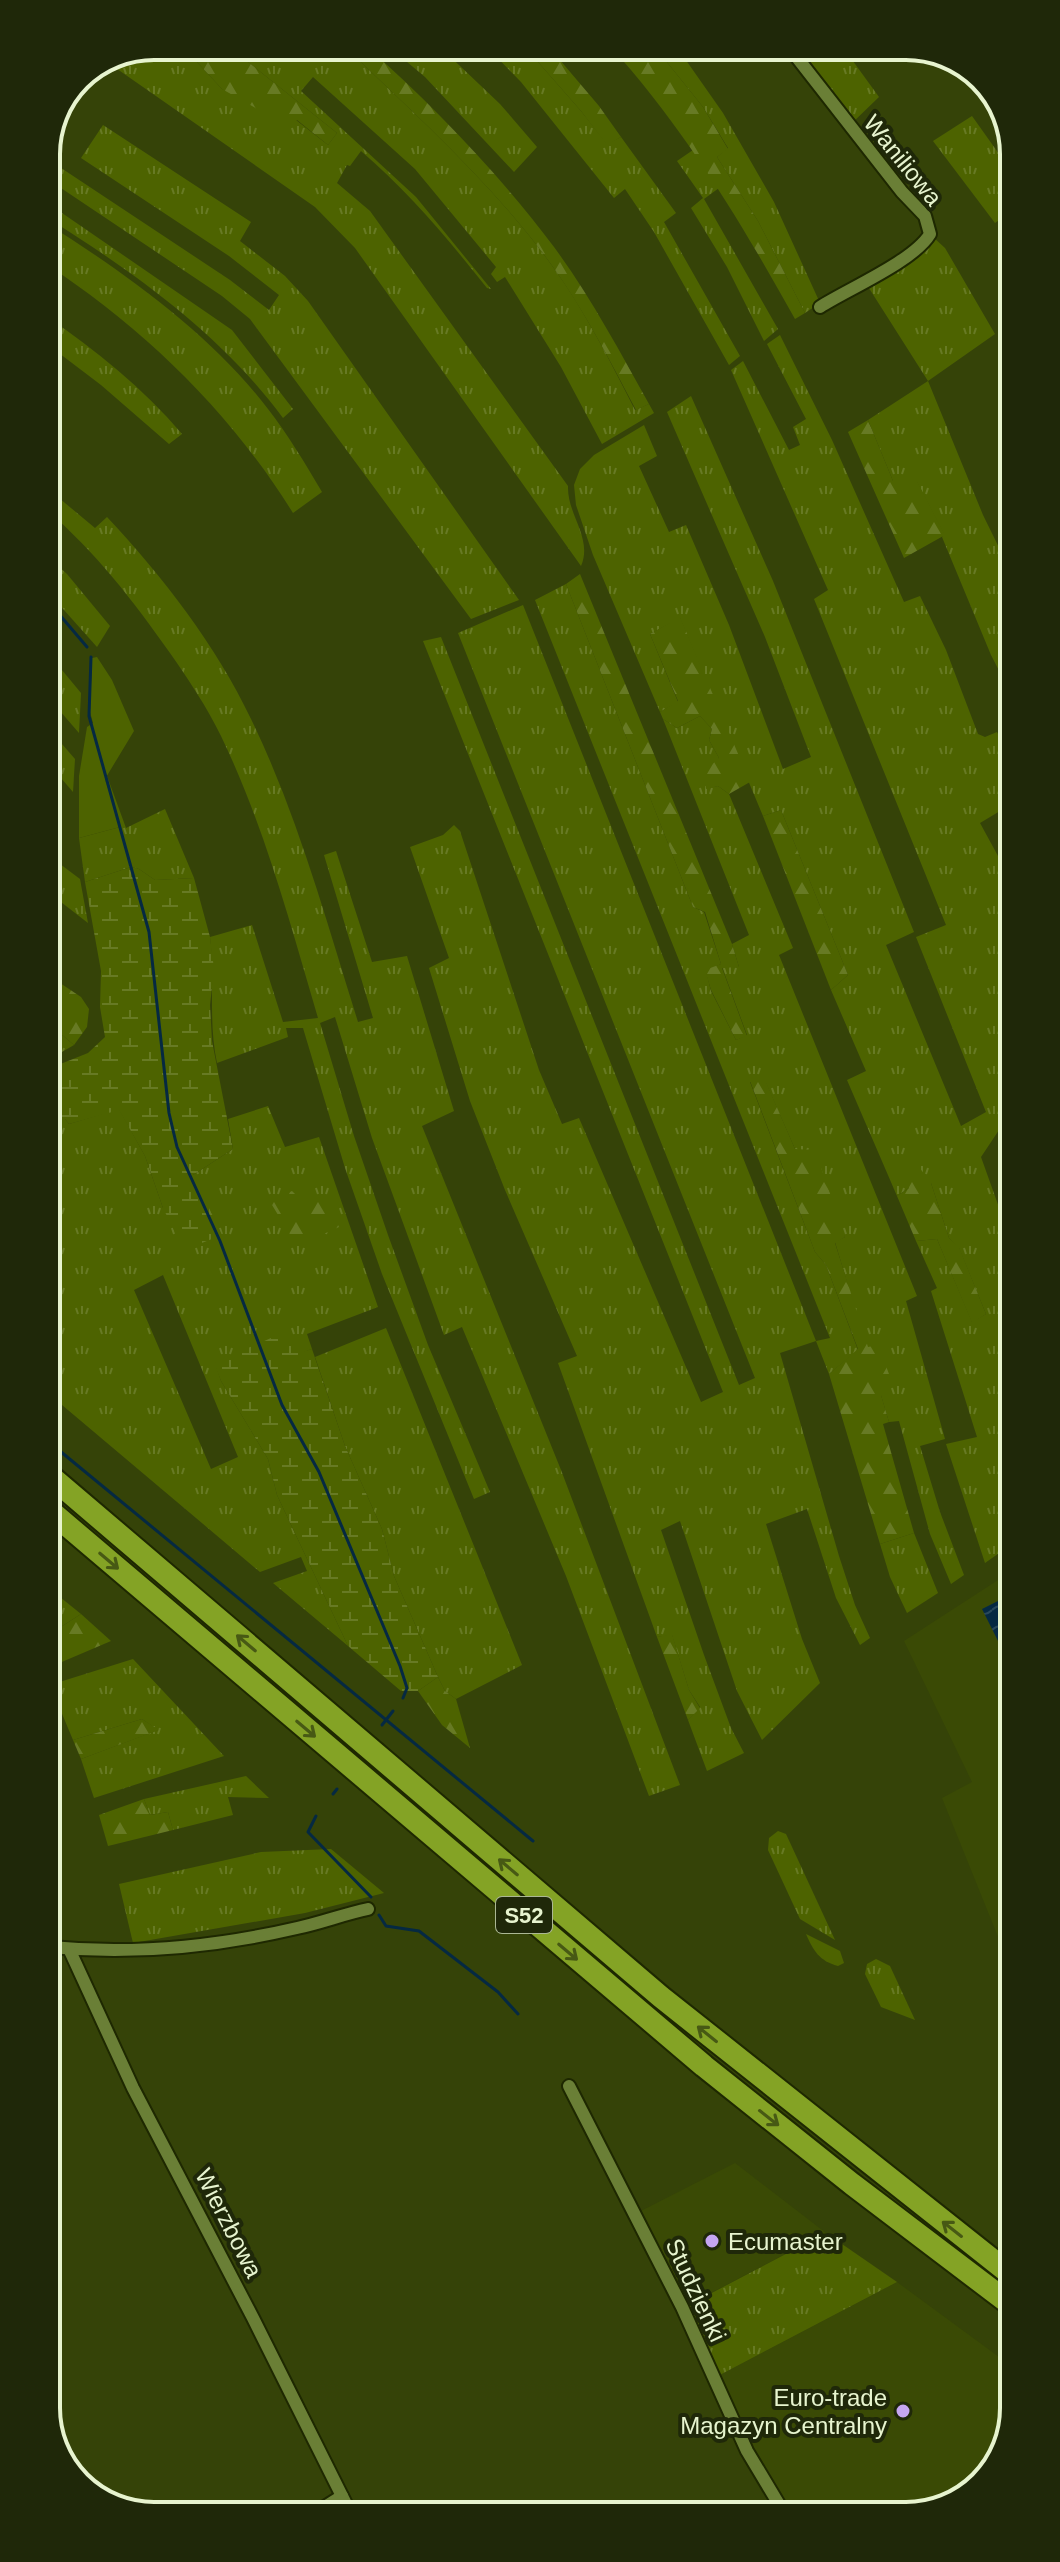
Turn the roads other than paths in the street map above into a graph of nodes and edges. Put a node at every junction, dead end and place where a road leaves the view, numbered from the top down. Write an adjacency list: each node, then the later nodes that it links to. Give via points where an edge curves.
1 (799, 60): 2 (street, Waniliowa, via 925,216 930,234 888,269)
2 (820, 307)
3 (60, 1484): 9 (highway, S52, one-way to 3, via 661,1997)
4 (60, 1519): 10 (highway, S52, one-way to 10, via 704,2066)
5 (368, 1909): 7 (street, via 193,1946)
6 (60, 1949): 7 (street)
7 (70, 1951): 11 (street, Wierzbowa, via 133,2088)
8 (569, 2086): 14 (street, Studzienki, via 682,2307 747,2451)
9 (1000, 2266)
10 (1000, 2297)
11 (342, 2496): 12 (street); 13 (street, Wierzbowa)
12 (333, 2502)
13 (345, 2502)
14 (778, 2502)

